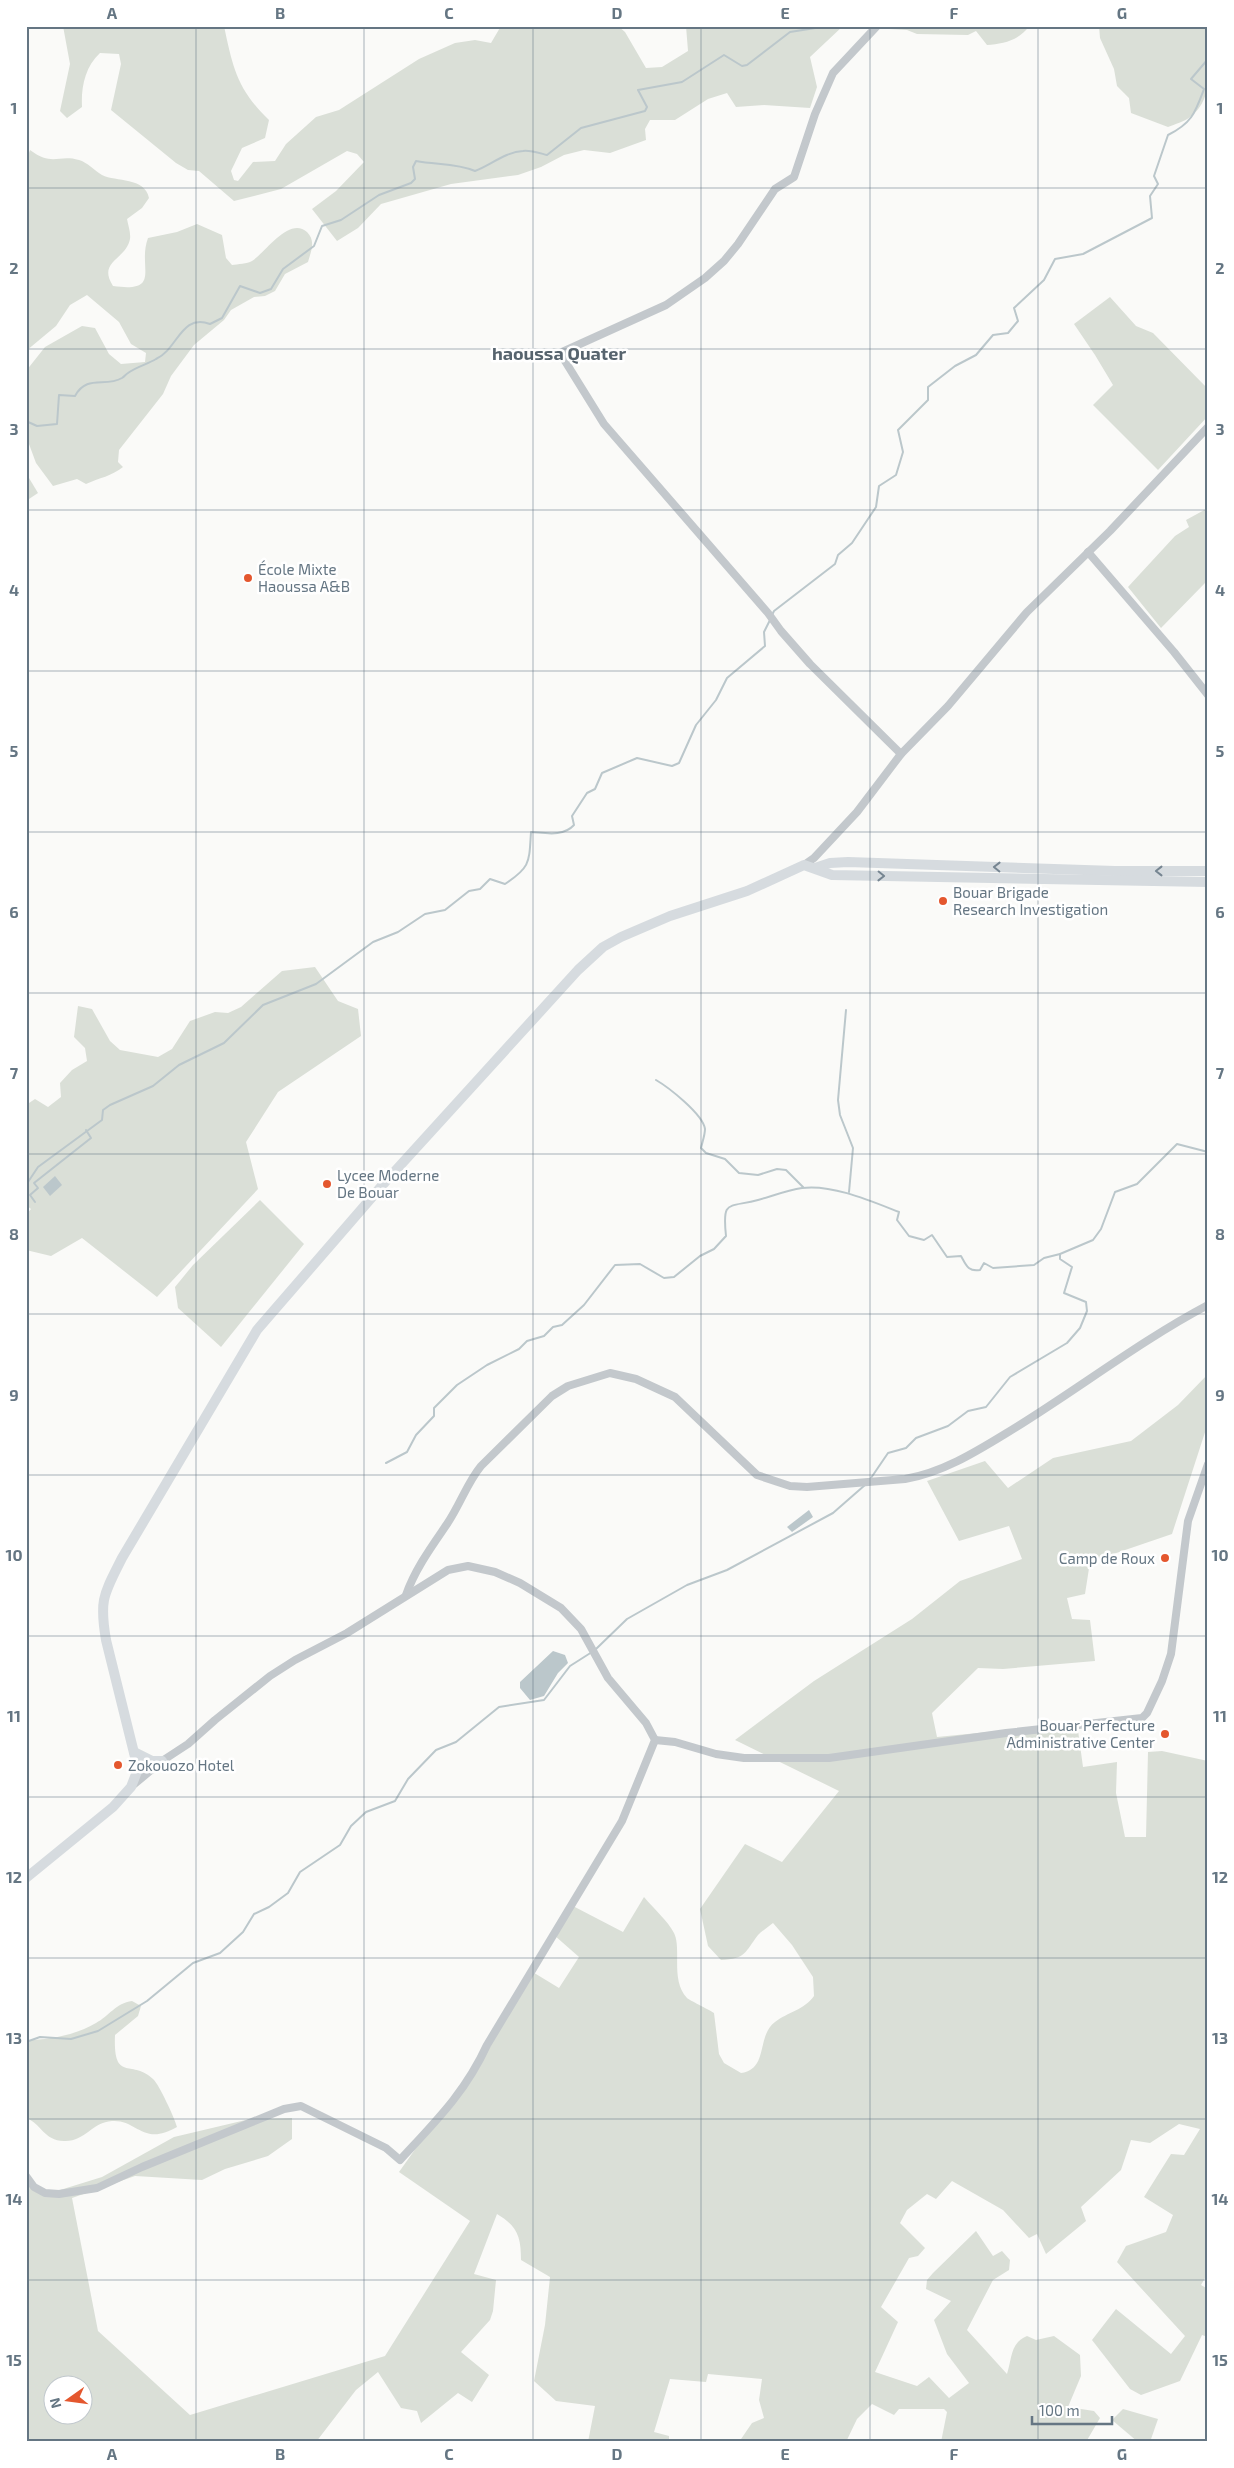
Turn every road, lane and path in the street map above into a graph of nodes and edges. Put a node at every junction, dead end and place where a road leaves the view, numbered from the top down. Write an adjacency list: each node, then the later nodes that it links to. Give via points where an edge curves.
1 (877, 26): 5 (street, via 833,73 794,177 775,190 724,261 666,305 560,353 604,424 774,620 780,631)
2 (1208, 427): 3 (street)
3 (1088, 552): 4 (street); 5 (street, via 1027,612 948,706)
4 (1208, 695)
5 (901, 754): 6 (street, via 857,812)
6 (804, 865): 8 (main road); 15 (main road, via 747,891 646,925 603,947 547,1002 257,1330 126,1551 103,1596 106,1640)
7 (900, 865): 8 (main road, via 839,862); 9 (main road); 10 (main road, one-way to 7)
8 (815, 868): 9 (main road, one-way to 9, via 832,875)
9 (900, 877): 10 (main road)
10 (1202, 877)
11 (1208, 1305): 13 (street, via 962,1460 920,1477 905,1479 807,1487 774,1481 757,1475 668,1393 610,1373 577,1383 560,1390 541,1405 472,1476)
12 (1208, 1464): 14 (street, via 1188,1521 1171,1654 1148,1713 1142,1718 829,1758 744,1758)
13 (406, 1595): 14 (street, via 448,1570 468,1566 495,1572 520,1583 561,1608 581,1629 608,1678 646,1723); 16 (street, via 270,1676 188,1744)
14 (655, 1740): 19 (street, via 622,1821 479,2063 458,2097 400,2160 386,2148 301,2106 284,2109 97,2188 45,2194)
15 (134, 1752): 16 (main road, via 152,1761); 17 (main road, via 138,1769)
16 (162, 1761): 17 (street)
17 (131, 1787): 18 (main road, via 113,1807)
18 (26, 1878)
19 (26, 2176)

